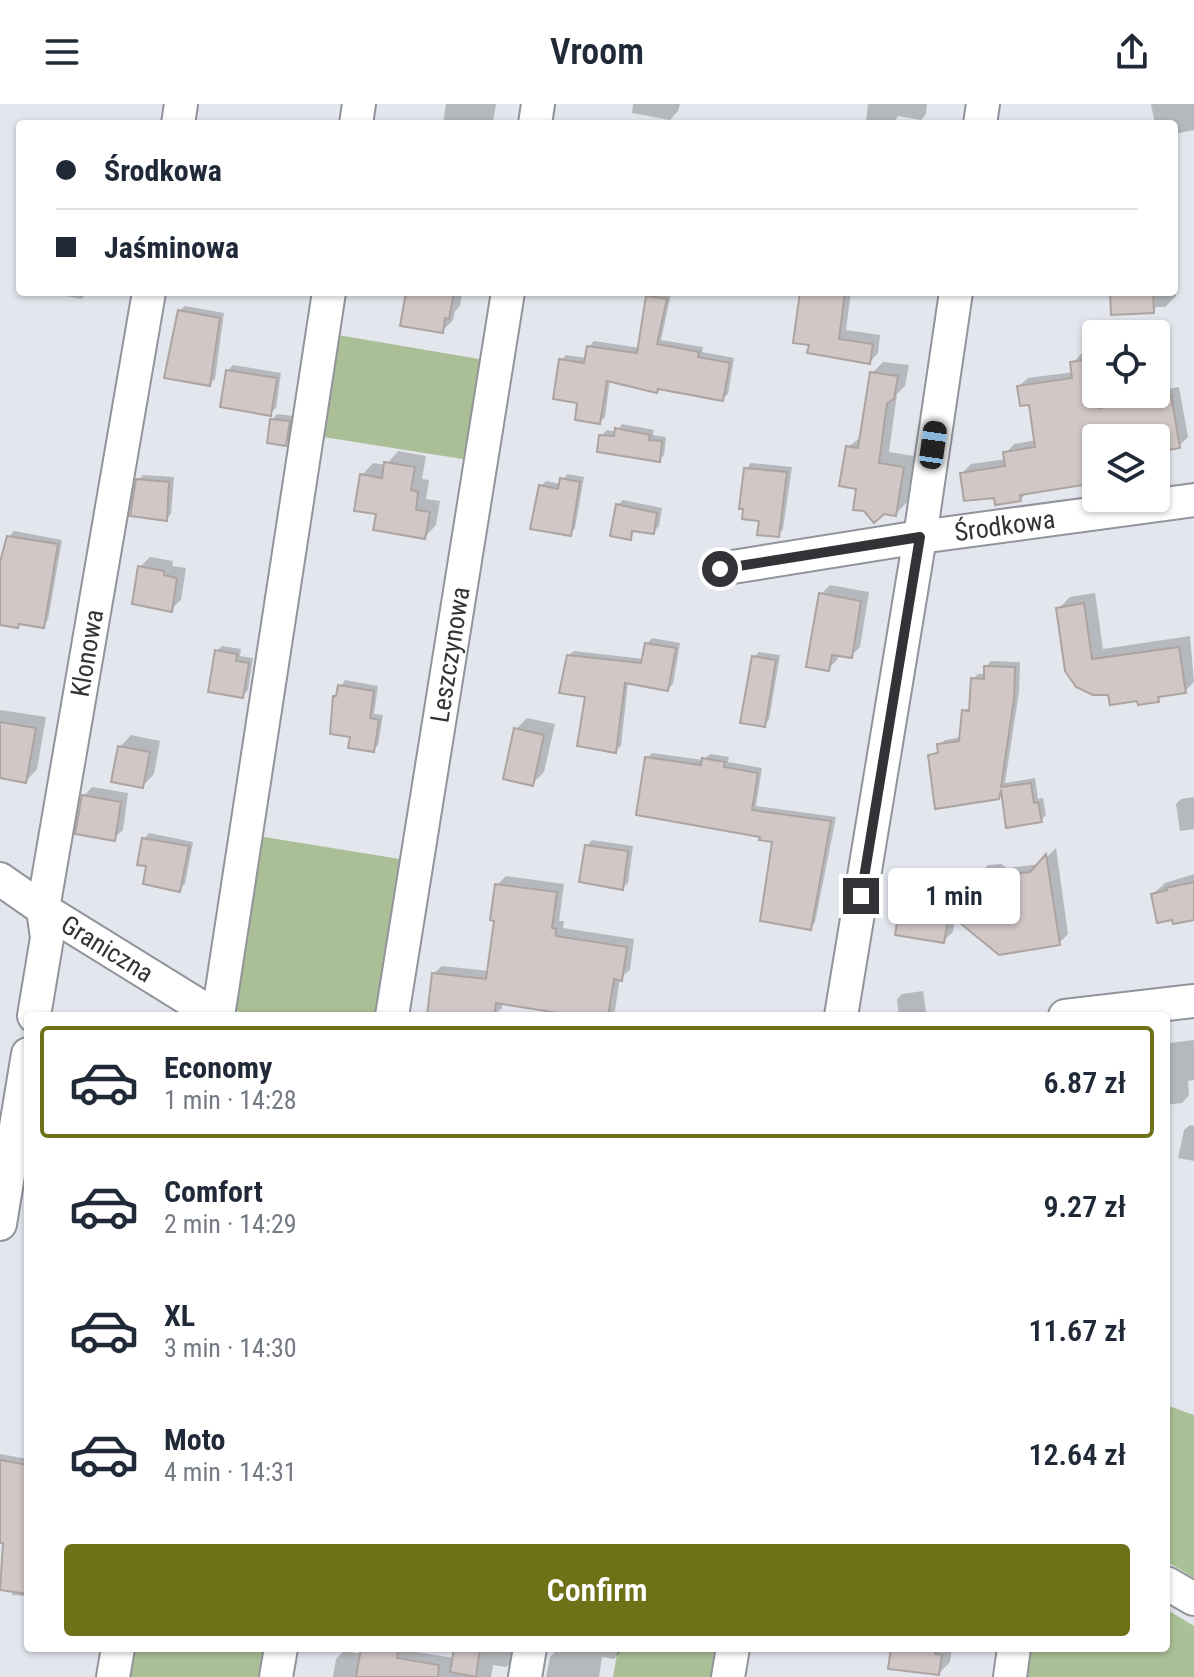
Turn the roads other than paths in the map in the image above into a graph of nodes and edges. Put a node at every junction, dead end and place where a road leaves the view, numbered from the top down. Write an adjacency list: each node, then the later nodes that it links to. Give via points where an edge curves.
1 (148, 296): 9 (street, Klonowa)
2 (328, 296): 13 (street)
3 (507, 296): 14 (street, Leszczynowa)
4 (955, 296): 6 (street)
5 (1194, 500): 6 (street, Środkowa)
6 (920, 537): 7 (street, Środkowa); 15 (street)
7 (720, 569)
8 (0, 879): 9 (street, Graniczna)
9 (43, 909): 11 (street, Klonowa, via 47,938); 12 (street, Graniczna)
10 (1194, 1001): 16 (street)
11 (35, 1012)
12 (210, 1012)
13 (218, 1012)
14 (393, 1012)
15 (842, 1012)
16 (1099, 1012)
17 (24, 1078): 18 (street)
18 (0, 1224)
19 (1170, 1585): 20 (street)
20 (1194, 1599)
21 (117, 1652): 26 (street)
22 (280, 1652): 27 (street)
23 (529, 1652): 28 (street)
24 (732, 1652): 29 (street)
25 (1013, 1652): 30 (street)
26 (113, 1677)
27 (276, 1677)
28 (525, 1677)
29 (728, 1677)
30 (1010, 1677)

